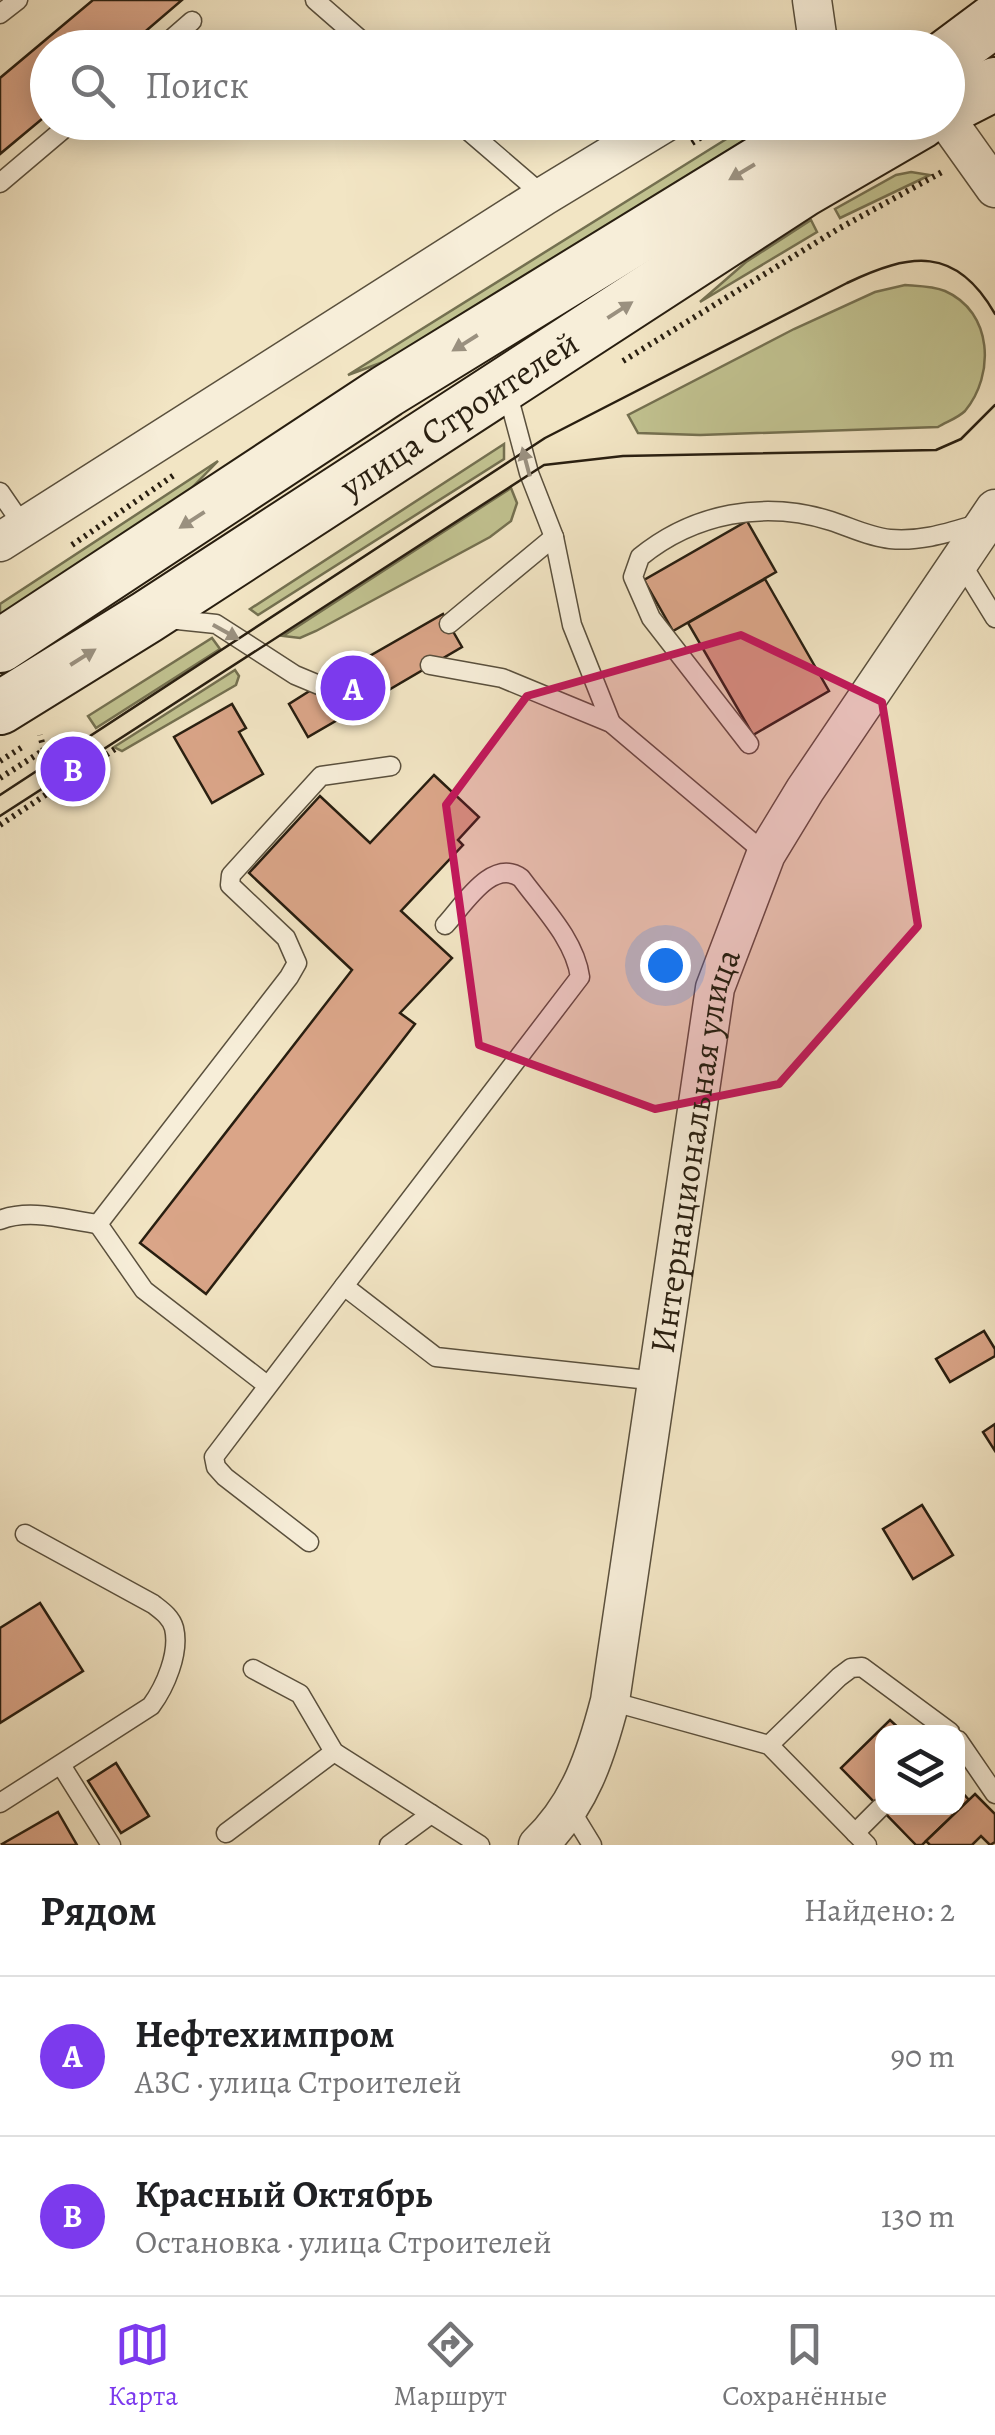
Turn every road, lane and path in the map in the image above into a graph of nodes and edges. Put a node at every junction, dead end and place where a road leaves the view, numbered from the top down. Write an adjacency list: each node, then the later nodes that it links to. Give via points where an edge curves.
1 (18, 0): 3 (lane)
2 (314, 0): 7 (lane)
3 (0, 14)
4 (995, 20): 8 (main road)
5 (192, 22): 6 (lane)
6 (182, 30)
7 (349, 30)
8 (965, 42)
9 (995, 84): 10 (main road)
10 (965, 99)
11 (51, 140): 18 (lane)
12 (479, 140): 20 (lane)
13 (636, 140): 20 (street)
14 (796, 140): 31 (main road, улица Строителей, one-way to 31, via 387,391)
15 (889, 140): 22 (main road, улица Строителей, one-way to 15)
16 (961, 140): 19 (street)
17 (949, 174): 21 (path, via 921,181)
18 (0, 183)
19 (995, 188)
20 (544, 196): 25 (street)
21 (607, 371)
22 (506, 385): 26 (lane, one-way to 22); 28 (main road, улица Строителей)
23 (0, 492): 25 (lane)
24 (992, 515): 27 (street, Интернациональная улица); 36 (lane, via 934,537 904,540 796,513 740,512 711,519 640,558 633,577 647,612)
25 (12, 535)
26 (554, 537): 30 (lane); 35 (lane, via 572,625)
27 (960, 561): 29 (lane); 41 (street, Интернациональная улица)
28 (148, 617): 33 (lane, one-way to 33, via 216,624); 34 (main road, улица Строителей, one-way to 28)
29 (995, 618)
30 (449, 624)
31 (0, 646)
32 (430, 665): 35 (lane, via 502,678)
33 (319, 685)
34 (20, 722): 39 (path, via 44,750)
35 (611, 724): 41 (lane)
36 (749, 744)
37 (114, 749): 40 (path)
38 (390, 766): 44 (lane, via 321,776 230,875 236,892 286,938 297,963)
39 (0, 778)
40 (0, 825)
41 (766, 854): 46 (street, Интернациональная улица, via 716,988)
42 (445, 925): 45 (lane, via 488,879 511,871 570,945 580,977)
43 (0, 1220): 44 (lane, via 30,1215)
44 (98, 1224): 47 (lane, via 144,1290)
45 (344, 1286): 46 (lane, via 436,1356); 47 (lane)
46 (658, 1381): 51 (street, Интернациональная улица)
47 (267, 1385): 49 (lane, via 222,1444 216,1467)
48 (25, 1534): 56 (lane, via 153,1604 174,1630 162,1692 151,1706)
49 (309, 1542)
50 (253, 1670): 55 (lane, via 300,1694)
51 (610, 1700): 53 (lane); 59 (street, Интернациональная улица, via 596,1756)
52 (941, 1725): 53 (lane, via 862,1666 839,1677)
53 (769, 1745): 63 (lane)
54 (965, 1750): 57 (lane)
55 (334, 1752): 60 (lane); 62 (lane)
56 (61, 1765): 58 (lane); 64 (lane)
57 (995, 1794)
58 (0, 1803)
59 (570, 1809): 67 (street, Интернациональная улица); 68 (lane)
60 (431, 1814): 65 (lane); 66 (lane)
61 (876, 1815): 63 (lane)
62 (226, 1833)
63 (861, 1839)
64 (111, 1845)
65 (389, 1845)
66 (480, 1845)
67 (538, 1845)
68 (592, 1845)

